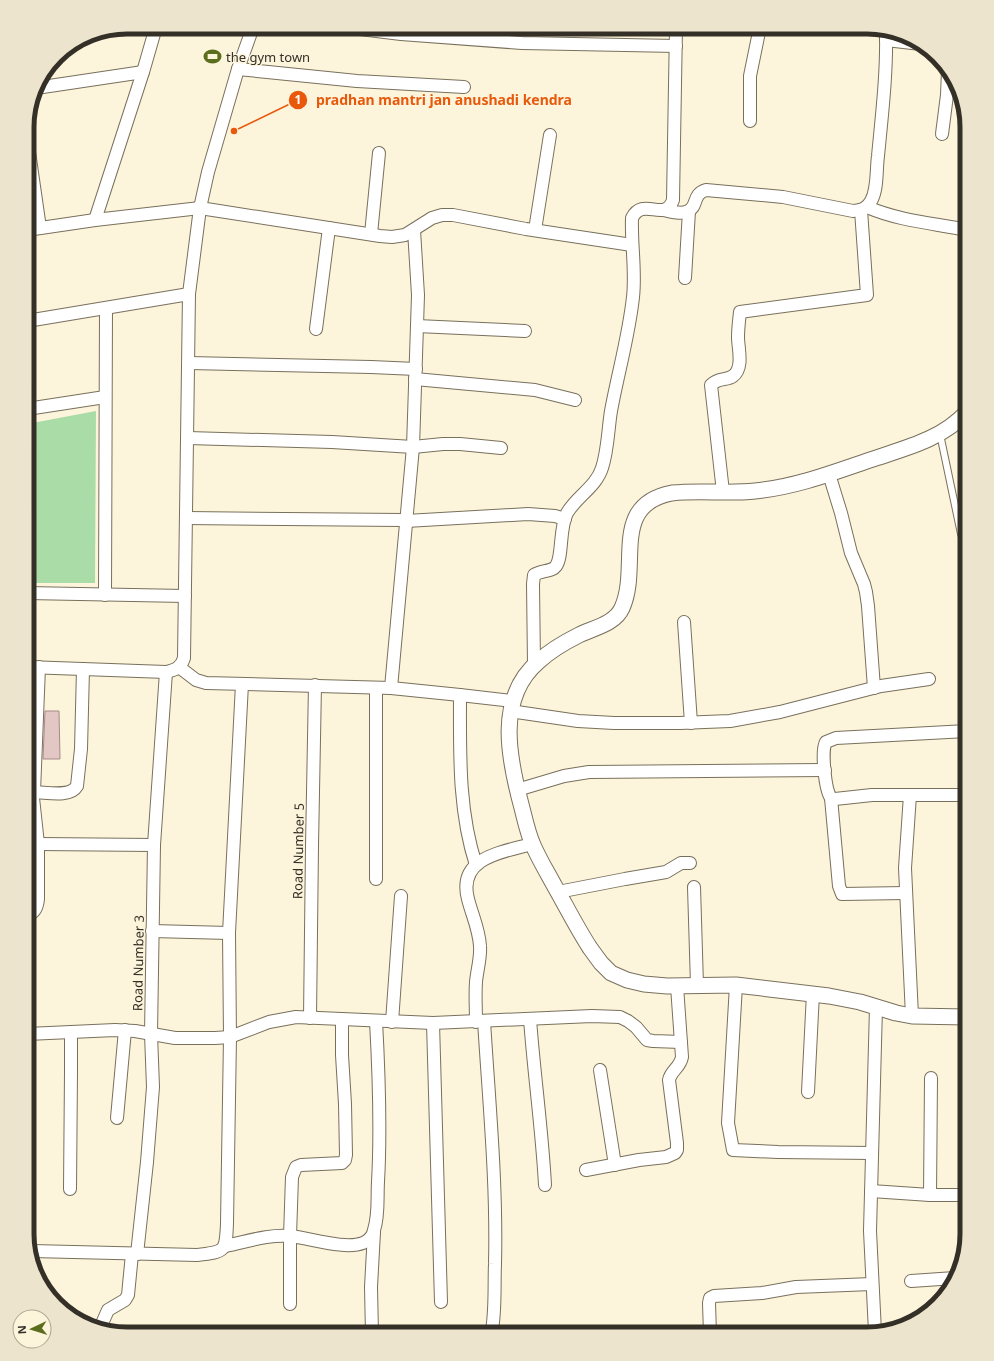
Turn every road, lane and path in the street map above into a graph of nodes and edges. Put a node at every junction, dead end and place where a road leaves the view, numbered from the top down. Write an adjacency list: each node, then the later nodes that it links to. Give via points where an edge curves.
1 (154, 34): 9 (street)
2 (250, 34): 8 (street)
3 (426, 34): 7 (street, via 522,43)
4 (676, 34): 7 (street)
5 (758, 34): 13 (street, via 750,76)
6 (886, 36): 19 (street, via 876,177 871,201)
7 (676, 46): 20 (street, via 674,192 671,206)
8 (238, 69): 12 (street, via 357,81); 18 (street)
9 (143, 72): 11 (street); 22 (street)
10 (948, 79): 14 (street)
11 (43, 87)
12 (464, 87)
13 (750, 121)
14 (942, 134)
15 (550, 135): 28 (street)
16 (379, 153): 29 (street)
17 (34, 186): 23 (street)
18 (200, 208): 22 (street); 24 (street); 32 (street)
19 (864, 209): 21 (street, via 853,211 783,197 706,190 697,195 693,208); 26 (street); 49 (street, via 867,295 740,312 738,370 730,378 720,379 711,385)
20 (663, 210): 21 (street); 30 (street, via 644,209 635,212 632,218)
21 (689, 211): 31 (street)
22 (94, 220): 23 (street)
23 (40, 228): 25 (street)
24 (330, 228): 29 (street); 36 (street)
25 (34, 229)
26 (960, 229)
27 (414, 230): 28 (street, via 432,218 453,215); 29 (street, via 405,235 392,237); 35 (street)
28 (535, 230): 30 (street)
29 (371, 234)
30 (632, 245): 51 (street, via 634,296 602,468 590,488)
31 (685, 278)
32 (189, 294): 33 (street); 38 (street)
33 (106, 308): 34 (street); 40 (street)
34 (34, 320)
35 (417, 326): 37 (street); 39 (street)
36 (316, 329)
37 (525, 331)
38 (189, 363): 39 (street, via 371,366); 45 (street)
39 (415, 374): 41 (street, via 535,390); 46 (street)
40 (105, 397): 42 (street); 55 (street)
41 (575, 400)
42 (34, 408)
43 (960, 419): 44 (street)
44 (940, 434): 48 (street); 53 (lane)
45 (188, 438): 46 (street); 50 (street)
46 (413, 447): 47 (street, via 443,444); 52 (street)
47 (501, 448)
48 (829, 474): 49 (street, via 774,488); 69 (street, via 851,553 866,592)
49 (723, 492): 58 (street, via 672,493 646,503 634,522 626,596 621,610 605,624 551,651)
50 (186, 518): 52 (street); 56 (street)
51 (565, 519): 52 (street, via 528,514); 58 (street, via 556,566 534,575 533,579)
52 (406, 521): 68 (street)
53 (960, 529)
54 (34, 593): 55 (street)
55 (104, 595): 56 (street)
56 (185, 596): 61 (street, via 184,658)
57 (684, 622): 73 (street)
58 (534, 665): 71 (street, via 519,686)
59 (34, 667): 60 (street)
60 (40, 667): 62 (street); 72 (street)
61 (179, 667): 63 (street); 65 (street, via 196,680 206,683)
62 (83, 669): 63 (street); 79 (street, via 81,749 77,786 71,792)
63 (166, 672): 84 (street, Road Number 3)
64 (929, 679): 69 (street)
65 (242, 684): 66 (street); 96 (street)
66 (315, 685): 67 (street); 104 (street, Road Number 5)
67 (376, 688): 68 (street); 88 (street)
68 (391, 688): 70 (street)
69 (874, 688): 73 (street, via 756,717)
70 (460, 695): 71 (street); 87 (street, via 464,817)
71 (511, 706): 73 (street, via 578,721); 76 (street, via 511,762)
72 (34, 718)
73 (691, 723)
74 (960, 731): 75 (street, via 830,739 824,746)
75 (825, 770): 76 (street, via 590,772 564,776); 80 (street)
76 (517, 790): 83 (street)
77 (910, 795): 78 (street); 80 (street); 92 (street, via 905,868)
78 (960, 795)
79 (34, 798)
80 (831, 798): 92 (street, via 839,886 842,894)
81 (34, 818): 82 (street)
82 (38, 844): 84 (street); 85 (street)
83 (532, 844): 87 (street, via 500,853); 91 (street)
84 (154, 845): 95 (street, Road Number 3)
85 (34, 857)
86 (690, 863): 91 (street, via 681,863 666,872)
87 (476, 865): 109 (street, via 470,871 466,887 479,934 480,955 475,994)
88 (376, 879)
89 (34, 880): 94 (street, via 37,906)
90 (694, 887): 97 (street)
91 (558, 892): 99 (street, via 590,948 611,973 644,984)
92 (906, 893): 102 (street)
93 (401, 896): 108 (street)
94 (34, 912)
95 (152, 931): 96 (street); 114 (street, Road Number 3)
96 (229, 933): 115 (street)
97 (697, 985): 98 (street); 99 (street)
98 (736, 985): 100 (street); 121 (street, via 728,1123 733,1150)
99 (677, 986): 116 (street)
100 (813, 993): 101 (street); 119 (street)
101 (876, 1007): 102 (street); 121 (street)
102 (912, 1016): 103 (street)
103 (960, 1017)
104 (310, 1018): 106 (street); 115 (street, via 283,1018)
105 (530, 1018): 109 (street); 116 (street, via 620,1017 628,1020 647,1040); 124 (street)
106 (342, 1019): 107 (street); 130 (street, via 345,1160 342,1163 307,1164 296,1167 292,1177)
107 (376, 1021): 108 (street); 129 (street, via 379,1158)
108 (392, 1022): 110 (street)
109 (480, 1022): 110 (street); 142 (street, via 495,1215)
110 (433, 1023): 137 (street)
111 (125, 1030): 112 (street); 114 (street); 120 (street)
112 (71, 1032): 113 (street); 125 (street)
113 (34, 1034)
114 (151, 1034): 115 (street, via 193,1039); 133 (street, Road Number 3, via 151,1125)
115 (230, 1036): 131 (street)
116 (681, 1042): 122 (street, via 681,1062 668,1080 677,1150 671,1156)
117 (600, 1070): 122 (street)
118 (931, 1078): 127 (street)
119 (808, 1092)
120 (117, 1118)
121 (872, 1153): 126 (street)
122 (615, 1165): 123 (street)
123 (586, 1170)
124 (545, 1185)
125 (70, 1189)
126 (871, 1191): 127 (street); 136 (street)
127 (930, 1195): 128 (street)
128 (960, 1195)
129 (374, 1232): 130 (street, via 369,1240 349,1245); 141 (street)
130 (290, 1236): 131 (street, via 271,1236); 138 (street)
131 (225, 1246): 133 (street, via 218,1252 196,1256)
132 (36, 1251): 133 (street)
133 (134, 1254): 139 (street, Road Number 3, via 128,1295 125,1300 108,1310)
134 (949, 1278): 135 (street)
135 (911, 1281)
136 (872, 1284): 140 (street); 143 (street, via 796,1287 762,1293 714,1296 710,1298 709,1303)
137 (441, 1302)
138 (290, 1304)
139 (102, 1324)
140 (875, 1326)
141 (372, 1327)
142 (492, 1327)
143 (710, 1327)

